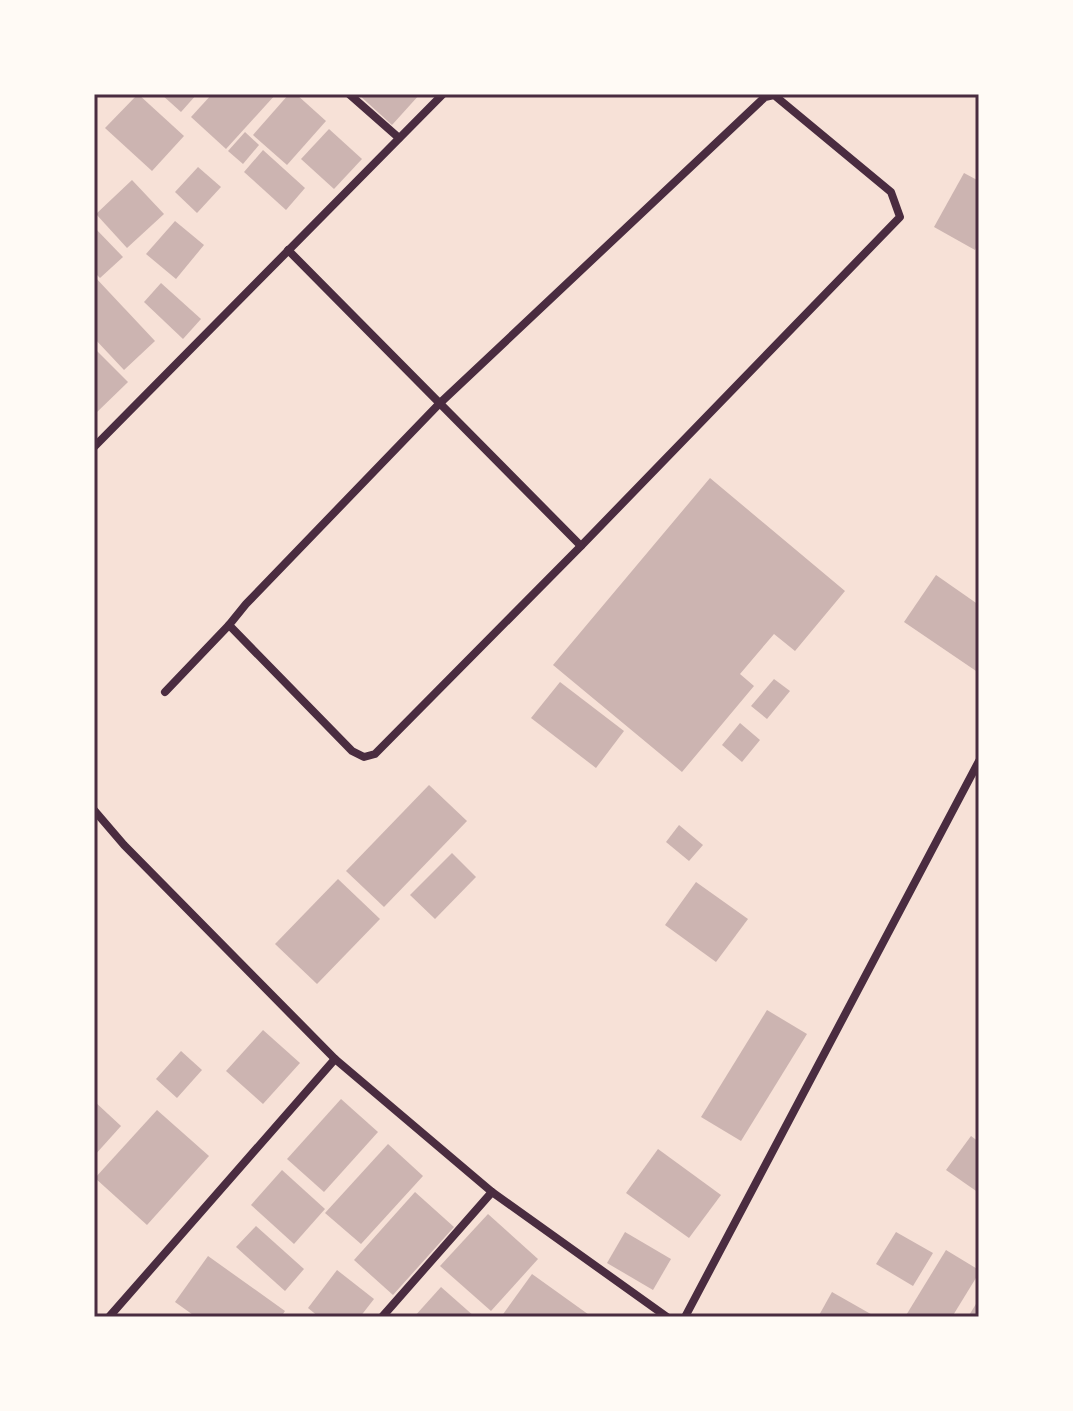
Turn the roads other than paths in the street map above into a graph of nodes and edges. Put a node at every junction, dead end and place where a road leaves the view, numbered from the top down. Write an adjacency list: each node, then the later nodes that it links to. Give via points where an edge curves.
1 (349, 94): 3 (street)
2 (443, 94): 3 (street)
3 (399, 138): 4 (street)
4 (288, 250): 5 (street); 6 (street)
5 (439, 404): 7 (street); 7 (street, via 765,97 774,95 891,192 900,217); 8 (street)
6 (94, 447)
7 (581, 546): 8 (street, via 375,754 364,757 352,751)
8 (229, 625): 9 (street)
9 (165, 692)
10 (979, 761): 17 (street)
11 (94, 810): 12 (street)
12 (335, 1059): 13 (street); 14 (street)
13 (492, 1192): 15 (street); 16 (street)
14 (109, 1317)
15 (382, 1317)
16 (667, 1317)
17 (685, 1317)

